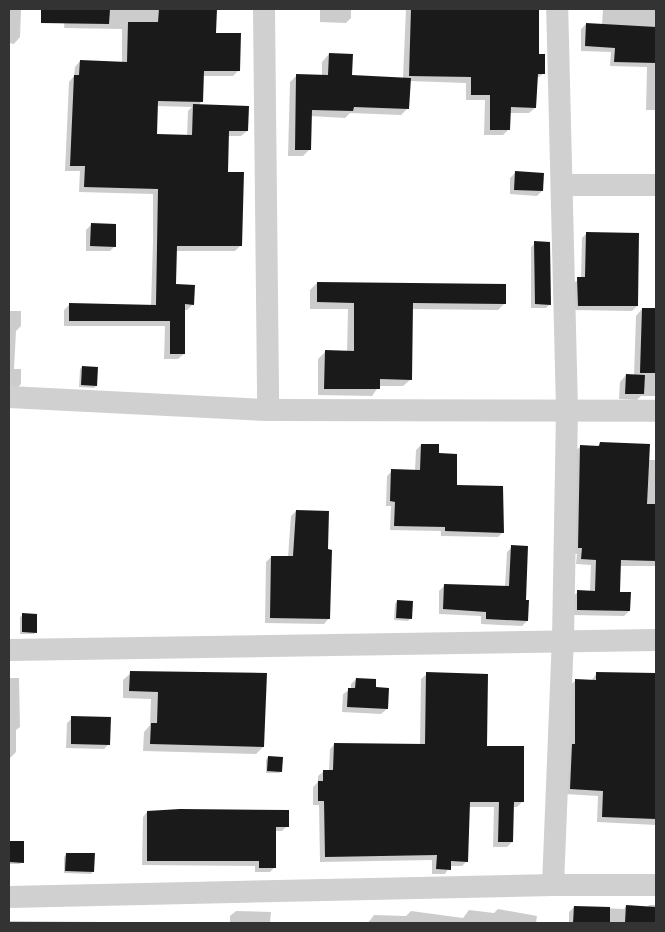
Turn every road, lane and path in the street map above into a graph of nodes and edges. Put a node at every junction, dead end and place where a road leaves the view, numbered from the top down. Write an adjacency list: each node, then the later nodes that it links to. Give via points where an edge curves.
1 (264, 9): 6 (street)
2 (557, 9): 3 (street)
3 (563, 185): 4 (street); 7 (street)
4 (656, 186)
5 (9, 397): 6 (street)
6 (268, 410): 7 (street)
7 (567, 410): 8 (street); 9 (street)
8 (656, 411)
9 (563, 640): 10 (street); 11 (street); 12 (street)
10 (656, 640)
11 (9, 650)
12 (553, 885): 13 (street); 14 (street)
13 (656, 885)
14 (9, 898)

